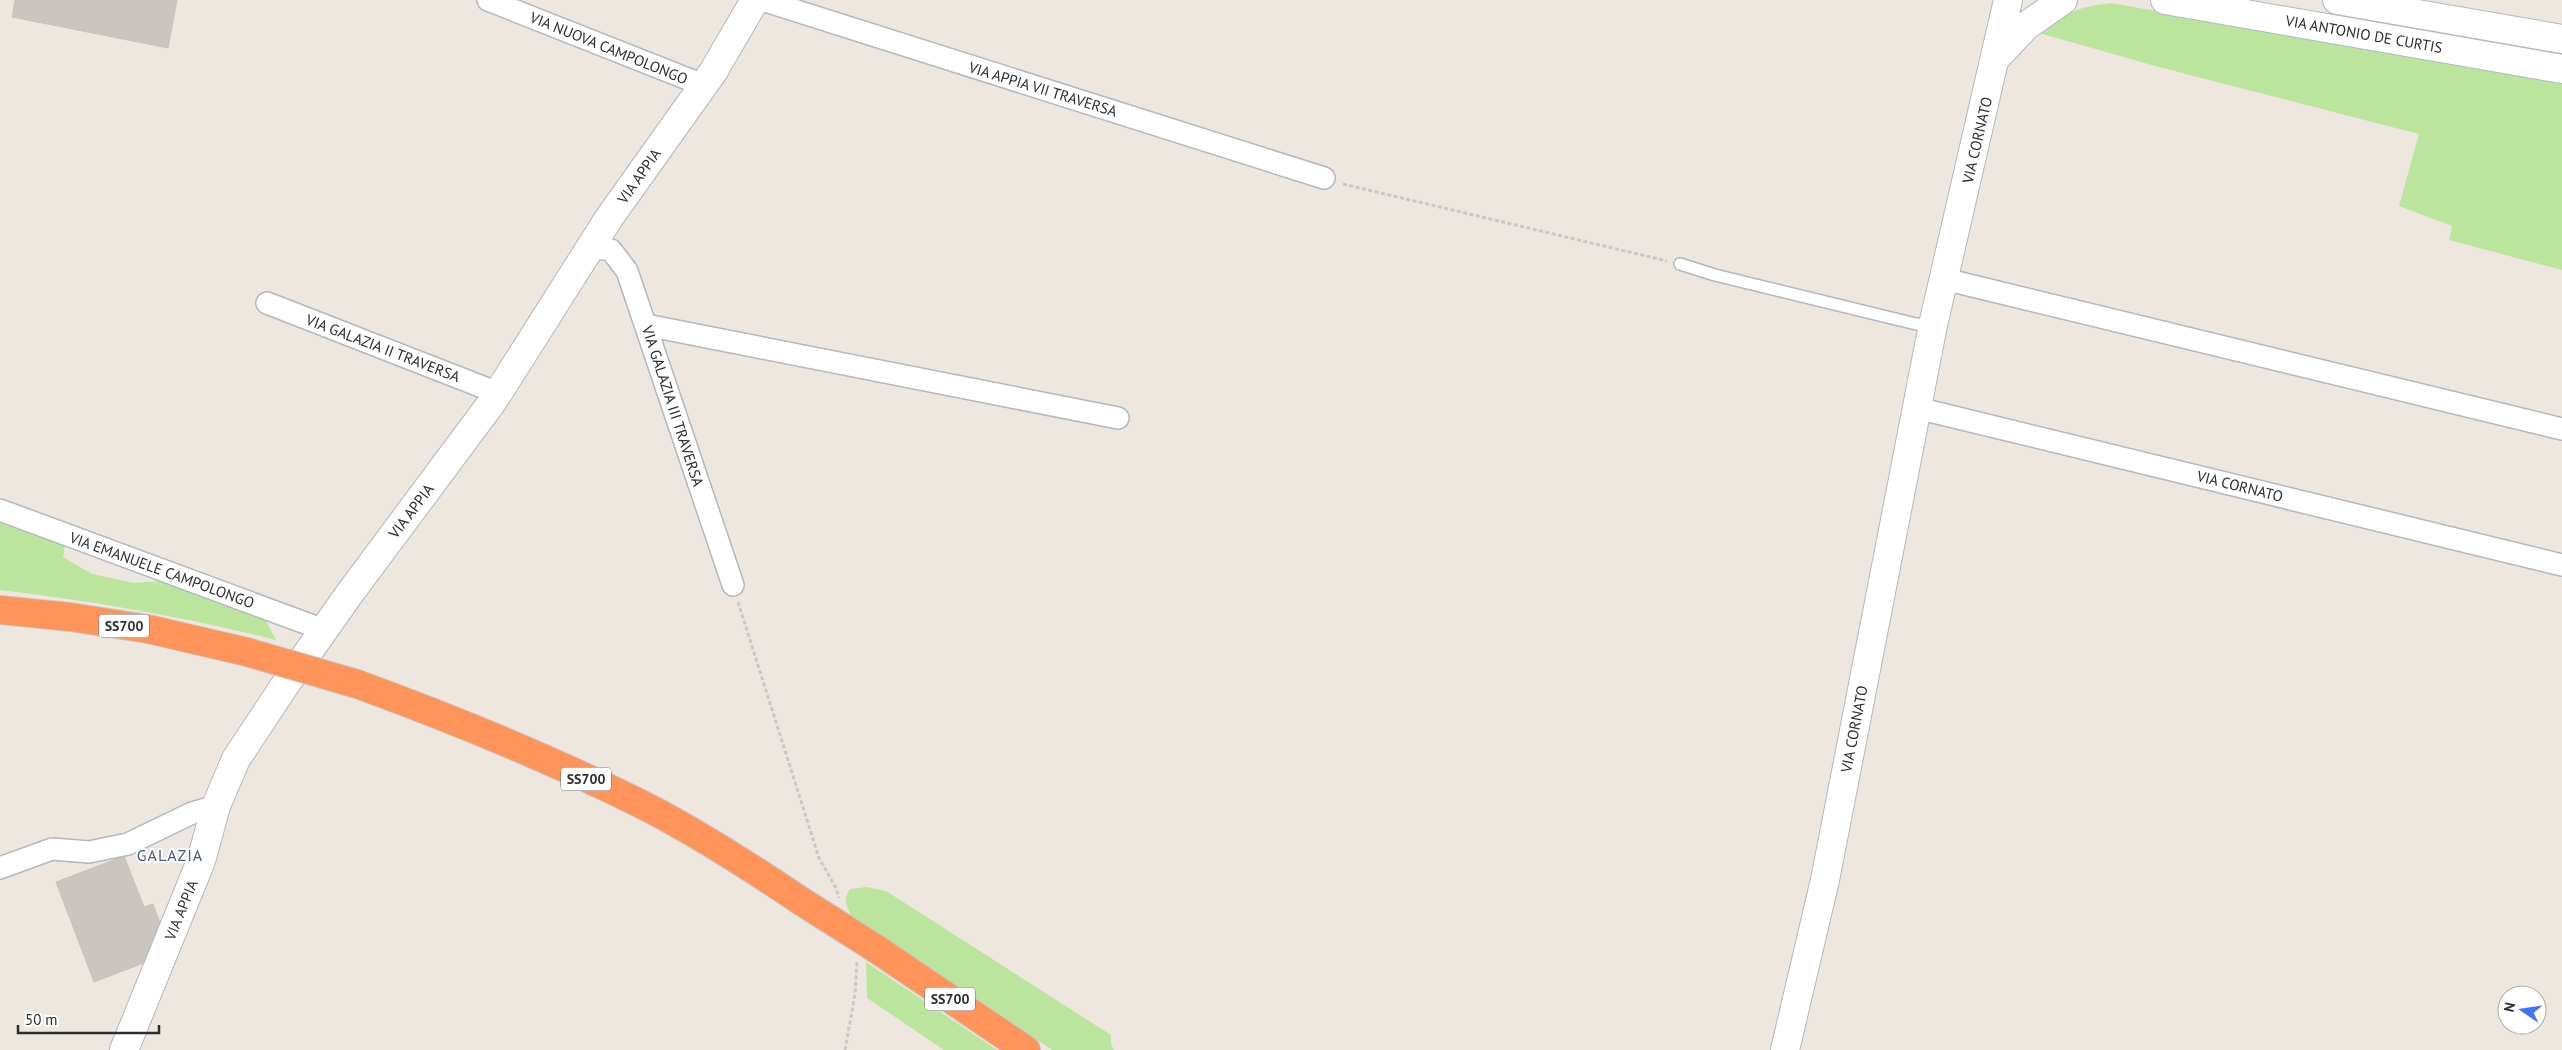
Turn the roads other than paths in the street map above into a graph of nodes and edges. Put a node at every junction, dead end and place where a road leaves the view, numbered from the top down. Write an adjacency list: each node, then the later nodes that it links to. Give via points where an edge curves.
1 (488, 0): 11 (street, VIA NUOVA CAMPOLONGO)
2 (755, 0): 11 (street, VIA APPIA)
3 (762, 0): 12 (street, VIA APPIA VII TRAVERSA)
4 (2008, 0): 9 (street, VIA CORNATO)
5 (2063, 0): 9 (street, via 2026,26)
6 (2165, 0): 10 (street, VIA ANTONIO DE CURTIS)
7 (2337, 0): 8 (street, VIA ANTONIO DE CURTIS)
8 (2562, 39)
9 (1996, 58): 15 (street, VIA CORNATO)
10 (2562, 69)
11 (703, 85): 13 (street, VIA APPIA)
12 (1324, 178)
13 (591, 246): 17 (street, VIA GALAZIA III TRAVERSA, via 611,250 627,271); 19 (street, VIA APPIA)
14 (1680, 264): 18 (lane)
15 (1944, 279): 18 (street, VIA CORNATO); 22 (street)
16 (267, 303): 19 (street, VIA GALAZIA II TRAVERSA)
17 (646, 325): 21 (street); 25 (street, VIA GALAZIA III TRAVERSA)
18 (1933, 325): 20 (street, VIA CORNATO)
19 (498, 393): 27 (street, VIA APPIA)
20 (1917, 408): 24 (street, VIA CORNATO); 32 (street, VIA CORNATO, via 1825,880)
21 (1118, 418)
22 (2562, 429)
23 (0, 510): 27 (street, VIA EMANUELE CAMPOLONGO)
24 (2562, 565)
25 (733, 585)
26 (0, 610): 31 (highway, SS700, bridge, via 148,629 247,652 357,684 493,736 640,804 753,869 801,901 865,951)
27 (324, 630): 28 (street, VIA APPIA, via 236,759)
28 (216, 806): 29 (street, via 192,813 128,844 90,852 52,849); 30 (street, VIA APPIA, via 201,861)
29 (0, 868)
30 (124, 1050)
31 (1026, 1050)
32 (1786, 1050)

